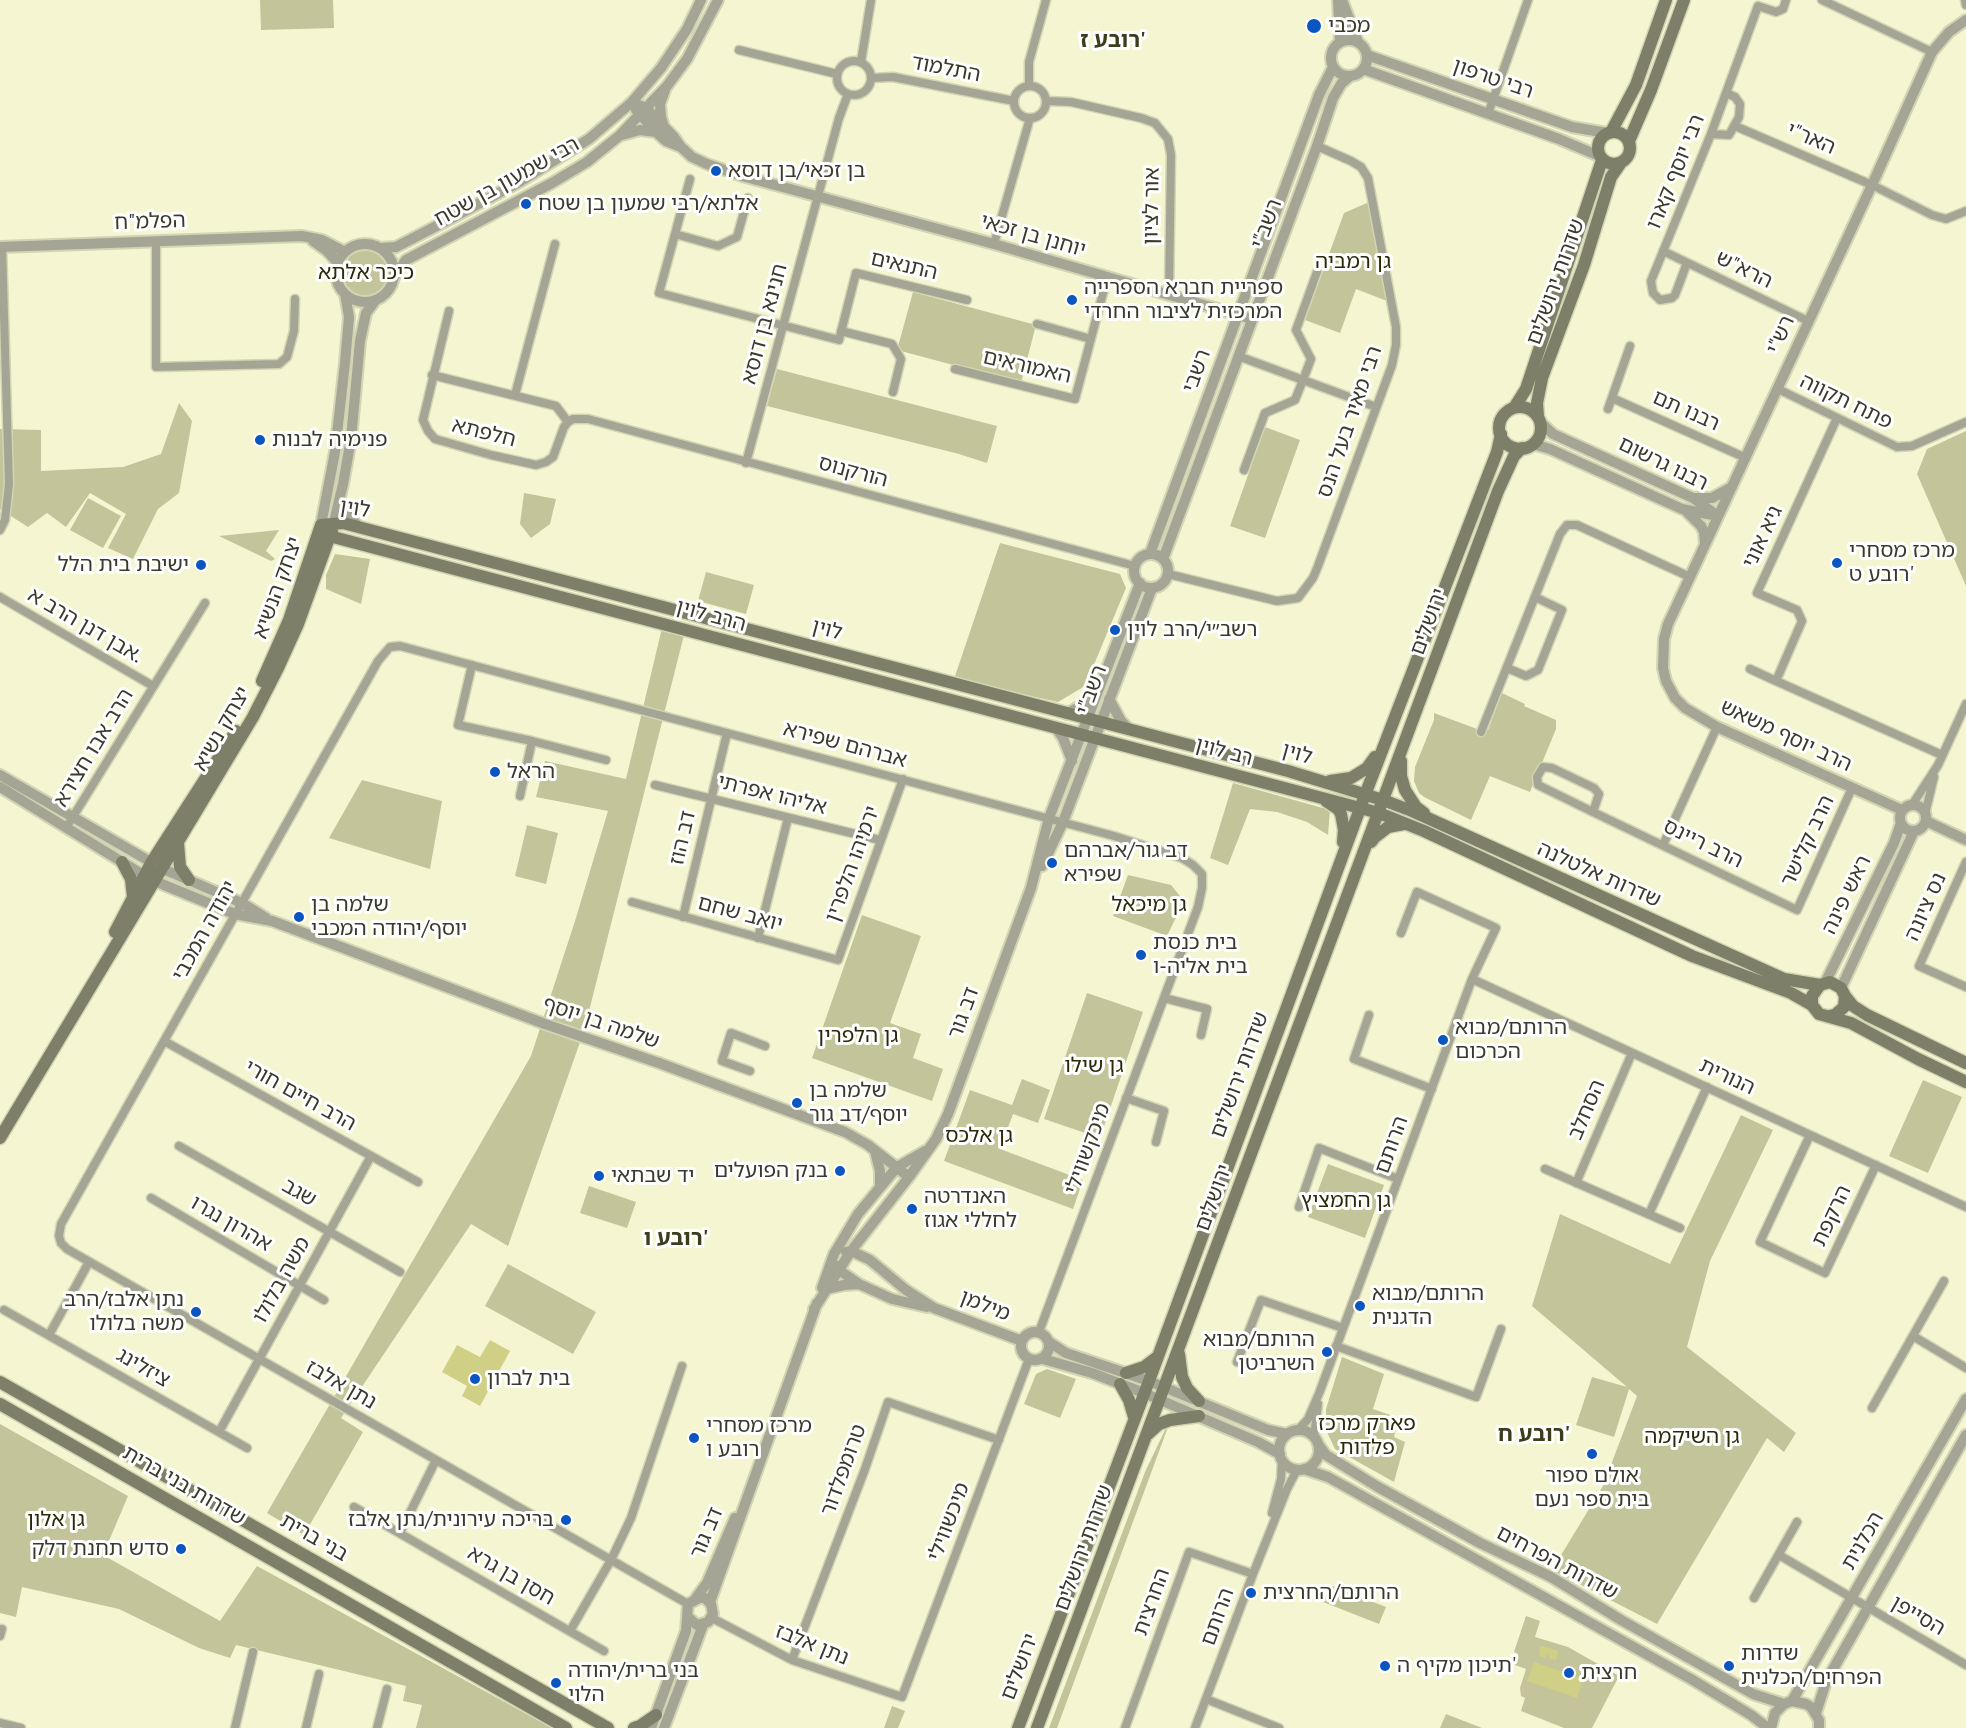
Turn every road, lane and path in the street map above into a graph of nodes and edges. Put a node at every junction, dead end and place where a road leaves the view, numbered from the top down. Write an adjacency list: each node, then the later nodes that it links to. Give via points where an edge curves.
1 (701, 0): 32 (street, via 661,68)
2 (718, 0): 25 (street, רבי שמעון בן שטח, via 687,59)
3 (871, 0): 19 (street)
4 (1046, 0): 26 (street, via 1029,62)
5 (1340, 0): 14 (street); 15 (street)
6 (1528, 0): 30 (street)
7 (1666, 0): 38 (main road, via 1636,85)
8 (1684, 0): 41 (main road)
9 (1786, 0): 27 (street, רבי יוסף קארו, via 1783,9 1776,12 1758,6)
10 (1822, 0): 17 (street)
11 (1965, 0): 12 (street)
12 (1966, 5)
13 (1966, 20): 17 (street, רש"י)
14 (1340, 42): 15 (street); 20 (street, via 1332,51)
15 (1358, 42): 18 (street)
16 (739, 50): 22 (street)
17 (1932, 52): 46 (street, רש"י)
18 (1367, 55): 21 (street); 30 (street, רבי טרפון)
19 (861, 62): 22 (street, via 848,61); 24 (street)
20 (1333, 67): 23 (street); 70 (street, רשבי, via 1319,95)
21 (1363, 69): 23 (street); 34 (street, רבי טרפון)
22 (837, 74): 28 (street, via 838,84)
23 (1350, 76): 42 (street, רשב"י, via 1336,91)
24 (871, 78): 28 (street, via 865,90); 29 (street, התלמוד, via 893,77)
25 (667, 86): 33 (street, רבי שמעון בן שטח); 37 (street, via 660,104)
26 (1029, 86): 29 (street, via 1018,90); 31 (street, via 1042,92)
27 (1726, 93): 36 (street, via 1740,104); 39 (street, רבי יוסף קארו)
28 (848, 94): 47 (street, חנינא בן דוסא)
29 (1014, 100): 35 (street, via 1018,113)
30 (1492, 100): 34 (street); 38 (street, רבי טרפון, via 1572,128)
31 (1046, 101): 35 (street, via 1039,115); 65 (street, אור לציון, via 1071,102 1155,123 1168,139)
32 (632, 102): 33 (street); 56 (street, via 557,161 396,247)
33 (643, 112): 37 (street, יוחנן בן זכאי); 40 (street, רבי שמעון בן שטח)
34 (1488, 114): 43 (street, רבי טרפון)
35 (1030, 118): 54 (street)
36 (1735, 126): 39 (street, via 1729,135); 46 (street, האר"י)
37 (660, 129): 40 (street); 47 (street, יוחנן בן זכאי, via 692,157 708,164)
38 (1609, 133): 41 (main road, via 1623,135); 43 (main road, via 1598,143)
39 (1711, 134): 57 (street, רבי יוסף קארו)
40 (619, 136): 62 (street, רבי שמעון בן שטח, via 552,183 406,261)
41 (1629, 141): 44 (main road, via 1630,153)
42 (1317, 146): 71 (street, רשב"י); 86 (street, רבי מאיר בעל הנס, via 1361,167 1368,178 1396,327 1392,365)
43 (1601, 158): 44 (main road, via 1610,164); 87 (main road, שדרות ירושלים, via 1526,389)
44 (1620, 164): 90 (main road, שדרות ירושלים, via 1611,177 1584,265 1542,378 1537,403)
45 (690, 179): 50 (street)
46 (1872, 185): 49 (street, האר"י, via 1946,219); 72 (street, רש"י)
47 (818, 196): 54 (street, יוחנן בן זכאי); 74 (street, חנינא בן דוסא)
48 (748, 198): 50 (street, via 737,237 728,242 718,246)
49 (1966, 211)
50 (675, 234): 74 (street, via 659,293)
51 (302, 236): 52 (street, הפלמ"ח); 58 (street, הפלמ"ח, via 322,240); 59 (street, via 318,244)
52 (156, 241): 55 (street, הפלמ"ח); 66 (street, via 156,367 279,364 287,357 292,340)
53 (555, 244): 84 (street)
54 (994, 244): 63 (street, יוחנן בן זכאי)
55 (1, 247): 106 (street, via 9,484)
56 (381, 248): 58 (street, via 362,244); 62 (street, via 392,261)
57 (1664, 251): 60 (street, הרא"ש); 60 (street, רבי יוסף קארו, via 1651,287 1660,300 1675,295)
58 (345, 252): 59 (street)
59 (338, 263): 64 (street, via 337,280)
60 (1688, 263): 72 (street, הרא"ש)
61 (1317, 272): 81 (street, via 1296,330 1311,359)
62 (394, 276): 68 (street, via 388,291)
63 (1107, 278): 65 (street, יוחנן בן זכאי); 76 (street, האמוראים)
64 (345, 294): 68 (street, via 359,302); 104 (street, יצחק הנשיא, via 349,317 342,385 335,452)
65 (1169, 295): 70 (street, יוחנן בן זכאי)
66 (295, 299)
67 (967, 300): 75 (street, התנאים, via 856,273)
68 (375, 301): 100 (street, יצחק נשיא, via 366,313 360,341 351,439)
69 (449, 311): 80 (street, חלפתא)
70 (1238, 315): 71 (street, יוחנן בן זכאי); 110 (street, רשבי)
71 (1252, 319): 78 (street, רשב"י)
72 (1808, 321): 82 (street, רש"י)
73 (1037, 324): 76 (street)
74 (783, 326): 75 (street, via 839,340); 96 (street, חנינא בן דוסא)
75 (841, 331): 83 (street, via 892,344 901,359)
76 (1091, 339): 79 (street, האמוראים, via 1075,399)
77 (1630, 346): 85 (street)
78 (1238, 356): 81 (street); 112 (street, רשב"י)
79 (956, 369)
80 (432, 375): 84 (street); 91 (street, חלפתא, via 423,420 435,439 536,465 553,457)
81 (1303, 380): 86 (street); 97 (street, via 1295,400 1265,413)
82 (1778, 389): 89 (street, פתח תקווה); 95 (street, רש"י)
83 (893, 392)
84 (515, 395): 91 (street, via 556,406)
85 (1612, 398): 88 (street); 95 (street, רבנו תם)
86 (1376, 407): 114 (street, רבי מאיר בעל הנס, via 1318,566 1298,598 1277,601)
87 (1514, 408): 90 (main road, via 1530,409); 93 (main road, via 1502,418)
88 (1608, 409)
89 (1837, 418): 92 (street, פתח תקווה, via 1897,447 1912,446); 126 (street, גיא אוני, via 1757,593 1797,610 1802,621)
90 (1539, 419): 94 (main road, via 1539,437); 99 (street, רבנו גרשום, via 1553,434)
91 (568, 422): 96 (street, הורקנוס, via 588,419)
92 (1966, 422)
93 (1501, 434): 94 (main road, via 1509,445); 142 (main road, ירושלים)
94 (1527, 446): 101 (street, רבנו גרשום, via 1550,449); 143 (main road, ירושלים, via 1514,456 1498,491)
95 (1746, 458): 98 (street, רש"י)
96 (746, 463): 113 (street, הורקנוס)
97 (1244, 470)
98 (1732, 486): 99 (street, via 1712,498); 102 (street, רש"י)
99 (1693, 498): 102 (street, רבנו גרשום)
100 (340, 500): 103 (street, יצחק נשיא); 105 (street)
101 (1682, 509): 102 (street, רבנו גרשום); 109 (street, via 1701,526)
102 (1718, 516): 109 (street, רש"י)
103 (334, 522): 104 (main road, לוין); 105 (main road, לוין); 107 (main road, יצחק נשיא)
104 (321, 525): 107 (main road); 181 (main road, יצחק הנשיא, via 289,620 248,710)
105 (358, 527): 131 (main road, לוין)
106 (0, 530)
107 (331, 536): 108 (main road, הרב לוין); 111 (main road, יצחק נשיא)
108 (353, 542): 111 (main road); 135 (main road, הרב לוין)
109 (1705, 545): 115 (street, רש"י)
110 (1150, 554): 112 (street); 113 (street)
111 (323, 558): 175 (main road, יצחק נשיא, via 278,668)
112 (1163, 559): 114 (street)
113 (1136, 566): 116 (street, via 1135,575)
114 (1168, 574): 117 (street)
115 (1690, 577): 119 (street, via 1576,525 1567,525); 125 (street, רש"י, via 1664,639)
116 (1140, 583): 117 (street); 128 (street)
117 (1152, 588): 129 (street, רשב"י)
118 (0, 597): 127 (street, אבן דנן הרב א.)
119 (1535, 597): 123 (street); 123 (street, via 1562,610 1538,670 1526,676)
120 (205, 603): 127 (street, הרב אבו חצירא)
121 (390, 647): 122 (street, אברהם שפירא, via 400,646); 187 (street, יהודה המכבי, via 378,661)
122 (472, 665): 138 (street, אברהם שפירא); 141 (street, via 458,725)
123 (1507, 668): 137 (street)
124 (1750, 669): 126 (street)
125 (1666, 681): 134 (street, הרב יוסף משאש, via 1685,708)
126 (1776, 681): 144 (street)
127 (153, 686): 163 (street, הרב אבו חצירא)
128 (1099, 689): 131 (street); 132 (street)
129 (1108, 699): 133 (street, רשב"י); 136 (street)
130 (1966, 704): 144 (street)
131 (1067, 714): 132 (main road, לוין)
132 (1087, 720): 133 (main road, לוין); 139 (street, דב גור)
133 (1100, 723): 136 (main road, לוין); 140 (street, רשב"י)
134 (1717, 727): 153 (street, הרב יוסף משאש); 176 (street)
135 (1056, 728): 139 (main road, הרב לוין); 146 (street)
136 (1133, 732): 150 (main road, לוין)
137 (1481, 732)
138 (727, 733): 149 (street, אברהם שפירא); 157 (street, דב הוז)
139 (1082, 735): 140 (main road, הרב לוין); 146 (street, דב גור)
140 (1095, 739): 156 (main road, רב לוין); 168 (street, דב גור)
141 (532, 741): 145 (street); 155 (street)
142 (1383, 747): 150 (main road, via 1367,768 1351,778); 154 (main road, שדרות ירושלים)
143 (1403, 748): 158 (main road, ירושלים); 167 (main road, via 1400,768 1405,790 1416,807)
144 (1942, 755): 147 (street)
145 (606, 760)
146 (1072, 761): 165 (street, דב גור)
147 (1938, 765): 160 (street); 166 (street)
148 (0, 775): 163 (street, שלמה בן יוסף)
149 (903, 779): 165 (street, אברהם שפירא); 173 (street, ירמיהו הלפרין)
150 (1323, 782): 154 (main road, לוין)
151 (655, 785): 157 (street, אליהו אפרתי)
152 (0, 787): 171 (street, שלמה בן יוסף)
153 (1852, 788): 160 (street, הרב יוסף משאש); 189 (street, הרב קלישר)
154 (1365, 795): 158 (main road, שדרות אלטלנה); 159 (main road, שדרות ירושלים)
155 (520, 796)
156 (1320, 798): 159 (main road, רב לוין); 177 (main road, via 1341,814)
157 (711, 799): 164 (street, אליהו אפרתי); 191 (street, דב הוז)
158 (1383, 800): 162 (main road, ירושלים); 167 (main road, שדרות אלטלנה)
159 (1360, 808): 162 (main road, רב לוין); 177 (main road, שדרות ירושלים)
160 (1907, 808): 166 (street, הרב יוסף משאש, via 1922,808); 169 (street, via 1900,817)
161 (1593, 812): 161 (street, הרב ריינס, via 1538,785 1536,777 1543,767 1594,788 1599,794); 176 (street, הרב ריינס)
162 (1379, 813): 170 (main road, שדרות אלטלנה); 178 (main road)
163 (73, 818): 171 (street, הרב אבו חצירא); 181 (street, שלמה בן יוסף)
164 (788, 818): 173 (street, אליהו אפרתי); 194 (street)
165 (1049, 818): 168 (street, אברהם שפירא); 185 (street, דב גור)
166 (1925, 818): 172 (street, via 1921,828); 174 (street, הרב יוסף משאש)
167 (1432, 820): 197 (main road, שדרות אלטלנה, via 1784,979)
168 (1063, 822): 182 (street, אברהם שפירא, via 1182,858); 185 (street, דב גור)
169 (1901, 823): 172 (street); 197 (street, ראש פינה)
170 (1411, 826): 178 (main road, via 1395,825 1381,831); 201 (main road, שדרות אלטלנה, via 1692,956 1791,993)
171 (66, 828): 179 (street, שלמה בן יוסף)
172 (1914, 831): 199 (street, ראש פינה)
173 (880, 840): 195 (street, ירמיהו הלפרין)
174 (1966, 840)
175 (178, 843): 181 (main road, יצחק נשיא); 184 (main road, via 180,867)
176 (1663, 845): 189 (street, הרב ריינס)
177 (1341, 857): 261 (main road, שדרות ירושלים)
178 (1361, 859): 260 (main road, ירושלים)
179 (122, 862): 183 (street, שלמה בן יוסף); 186 (main road, via 131,879)
180 (1966, 862): 198 (street, נס ציונה, via 1919,966)
181 (157, 866): 183 (main road, יצחק נשיא); 184 (street, שלמה בן יוסף)
182 (1202, 874): 200 (street, מיכקשווילי, via 1198,907)
183 (150, 879): 186 (main road, יצחק נשיא); 190 (street, שלמה בן יוסף); 216 (main road, יצחק נשיא)
184 (189, 880): 187 (street, שלמה בן יוסף)
185 (1031, 888): 219 (street, דב גור, via 948,1114)
186 (133, 899): 214 (main road)
187 (242, 903): 190 (street, יהודה המכבי); 192 (street, שלמה בן יוסף)
188 (632, 903): 191 (street, יואב שחם)
189 (1797, 910)
190 (235, 914): 192 (street, שלמה בן יוסף); 205 (street, יהודה המכבי)
191 (683, 917): 194 (street, יואב שחם)
192 (272, 921): 220 (street, שלמה בן יוסף, via 845,1132)
193 (1401, 933): 196 (street, הרותם, via 1417,892 1496,928)
194 (758, 938): 195 (street, יואב שחם)
195 (838, 960)
196 (1472, 979): 207 (street, הנורית); 212 (street, הרותם)
197 (1822, 984): 199 (main road, via 1834,983); 201 (main road, via 1812,996)
198 (1966, 987)
199 (1843, 992): 203 (main road, via 1844,1008); 208 (main road, via 1858,1010)
200 (1164, 998): 204 (street, via 1208,1009); 213 (street, מיכקשווילי)
201 (1812, 1005): 203 (main road, via 1819,1014)
202 (1369, 1015): 212 (street, via 1354,1059)
203 (1830, 1016): 210 (main road)
204 (1201, 1035)
205 (164, 1041): 221 (street, הרב חיים חורי); 237 (street, יהודה המכבי, via 61,1224)
206 (765, 1046): 209 (street, via 731,1033 722,1061)
207 (1632, 1053): 211 (street, הנורית); 228 (street, הסחלב)
208 (1966, 1063)
209 (750, 1071)
210 (1966, 1082)
211 (1707, 1087): 215 (street, הנורית); 233 (street)
212 (1432, 1089): 226 (street, הרותם)
213 (1126, 1098): 217 (street, via 1164,1112); 254 (street, מיכקשווילי)
214 (0, 1128)
215 (1810, 1135): 222 (street, הנורית); 222 (street, הרקפת, via 1760,1242 1825,1273)
216 (0, 1138)
217 (1156, 1142)
218 (179, 1146): 235 (street, שגב)
219 (928, 1149): 223 (street, דב גור); 225 (street, דב גור)
220 (875, 1150): 223 (street, שלמה בן יוסף); 229 (street)
221 (371, 1156): 227 (street, הרב חיים חורי); 235 (street, משה בלולו)
222 (1876, 1165): 232 (street, הנורית)
223 (897, 1167): 225 (street, שלמה בן יוסף); 229 (street, דב גור)
224 (1545, 1169): 228 (street)
225 (909, 1177): 236 (street, דב גור)
226 (1398, 1179): 231 (street, via 1319,1148); 252 (street, הרותם)
227 (418, 1182)
228 (1576, 1182): 233 (street)
229 (880, 1185): 239 (street, דב גור)
230 (151, 1198): 246 (street, אהרון נגרו)
231 (1299, 1207)
232 (1966, 1207)
233 (1649, 1214): 234 (street)
234 (1680, 1228)
235 (330, 1231): 243 (street, שגב); 246 (street, משה בלולו)
236 (864, 1233): 238 (street, דב גור); 240 (street)
237 (59, 1236): 241 (street, נתן אלבז, via 67,1249)
238 (851, 1251): 239 (street); 240 (street); 242 (street, דב גור)
239 (834, 1254): 242 (street); 250 (street, דב גור)
240 (870, 1260): 249 (street)
241 (89, 1262): 255 (street); 262 (street, נתן אלבז)
242 (839, 1270): 245 (street); 247 (street, דב גור)
243 (400, 1272)
244 (1944, 1281): 256 (street)
245 (859, 1284): 247 (street); 249 (street, via 892,1299)
246 (299, 1286): 248 (street, אהרון נגרו); 262 (street, משה בלולו)
247 (826, 1289): 250 (street, דב גור)
248 (324, 1300)
249 (934, 1308): 257 (street, מילמן)
250 (814, 1309): 289 (street, דב גור)
251 (4, 1310): 255 (street, ציזלינג)
252 (1343, 1328): 259 (street, הרותם); 265 (street, via 1261,1300)
253 (1501, 1329): 259 (street, via 1476,1397)
254 (1039, 1332): 257 (street, via 1030,1333); 258 (street)
255 (49, 1335): 279 (street, ציזלינג)
256 (1913, 1336): 267 (street); 276 (street)
257 (1022, 1341): 263 (street, via 1021,1350)
258 (1049, 1342): 264 (street); 268 (street)
259 (1336, 1346): 271 (street, הרותם)
260 (1179, 1347): 272 (main road, שדרות ירושלים); 274 (main road, via 1182,1377)
261 (1157, 1357): 268 (main road); 270 (main road, שדרות ירושלים)
262 (259, 1359): 279 (street); 287 (street, נתן אלבז)
263 (1029, 1359): 264 (street); 283 (street, מיכשווילי)
264 (1042, 1359): 268 (street)
265 (1237, 1362)
266 (682, 1366): 295 (street, via 631,1518)
267 (1966, 1368)
268 (1123, 1378): 270 (street); 278 (main road)
269 (0, 1382): 322 (main road, בני ברית)
270 (1146, 1387): 272 (street); 278 (main road, שדרות ירושלים)
271 (1320, 1391): 280 (street, הרותם, via 1308,1419); 284 (street, הרותם)
272 (1162, 1393): 274 (street); 277 (street); 282 (main road, שדרות ירושלים)
273 (1966, 1399): 298 (street, הכלנית)
274 (1199, 1401): 280 (street, via 1268,1430)
275 (0, 1404): 321 (main road, שדרות בני ברית)
276 (1872, 1408)
277 (1199, 1416): 282 (main road, via 1170,1420); 286 (street)
278 (1134, 1417): 326 (main road, ירושלים)
279 (219, 1432): 285 (street, ציזלינג)
280 (1292, 1432): 284 (street, via 1307,1431); 286 (street, via 1280,1443)
281 (1966, 1435): 301 (street, הכלנית)
282 (1146, 1437): 327 (main road, שדרות ירושלים)
283 (999, 1440): 307 (street, טרומפלדור, via 888,1402); 311 (street, מיכשווילי)
284 (1316, 1441): 288 (street, via 1316,1460); 313 (street, שדרות הפרחים, via 1326,1455 1378,1487 1551,1577 1753,1694)
285 (247, 1448)
286 (1281, 1457): 288 (street, via 1291,1468); 293 (street, הרותם, via 1281,1479)
287 (436, 1460): 292 (street); 295 (street, נתן אלבז)
288 (1301, 1469): 293 (street, הרותם, via 1287,1489); 331 (street, שדרות הפרחים, via 1328,1477 1473,1557 1691,1679)
289 (751, 1482): 299 (street, דב גור, via 707,1583); 300 (street, דב גור)
290 (354, 1507): 292 (street, חסן בן גרא)
291 (1797, 1522): 294 (street)
292 (400, 1533): 304 (street, חסן בן גרא)
293 (1263, 1548): 296 (street, הרותם)
294 (1779, 1555): 297 (street); 298 (street, הסייפן)
295 (611, 1560): 299 (street, נתן אלבז); 304 (street)
296 (1253, 1574): 312 (street, הרותם); 328 (street, החרצית, via 1189,1552)
297 (1754, 1598)
298 (1852, 1598): 301 (street, הסייפן); 313 (street, הכלנית)
299 (692, 1601): 300 (street, via 705,1598); 302 (street, via 686,1611)
300 (710, 1602): 303 (street, via 714,1611)
301 (1868, 1607): 308 (street, הסייפן); 315 (street, הכלנית, via 1825,1685)
302 (688, 1617): 303 (street, via 694,1624); 314 (street)
303 (707, 1621): 307 (street, נתן אלבז); 325 (street)
304 (570, 1631): 305 (street, חסן בן גרא)
305 (604, 1651)
306 (253, 1652): 318 (street)
307 (792, 1660): 311 (street, נתן אלבז)
308 (1966, 1665)
309 (319, 1674): 319 (street)
310 (387, 1689): 320 (street)
311 (902, 1697)
312 (1206, 1699): 329 (street, הרותם); 330 (street)
313 (1788, 1702): 315 (street, שדרות הפרחים, via 1806,1704); 331 (street, הכלנית, via 1774,1713)
314 (656, 1714): 323 (main road); 324 (street)
315 (1819, 1722)
316 (0, 1723): 317 (street)
317 (21, 1728)
318 (236, 1728)
319 (306, 1728)
320 (377, 1728)
321 (566, 1728)
322 (608, 1728)
323 (634, 1728)
324 (651, 1728)
325 (664, 1728)
326 (1018, 1728)
327 (1037, 1728)
328 (1125, 1728)
329 (1195, 1728)
330 (1279, 1728)
331 (1770, 1728)

